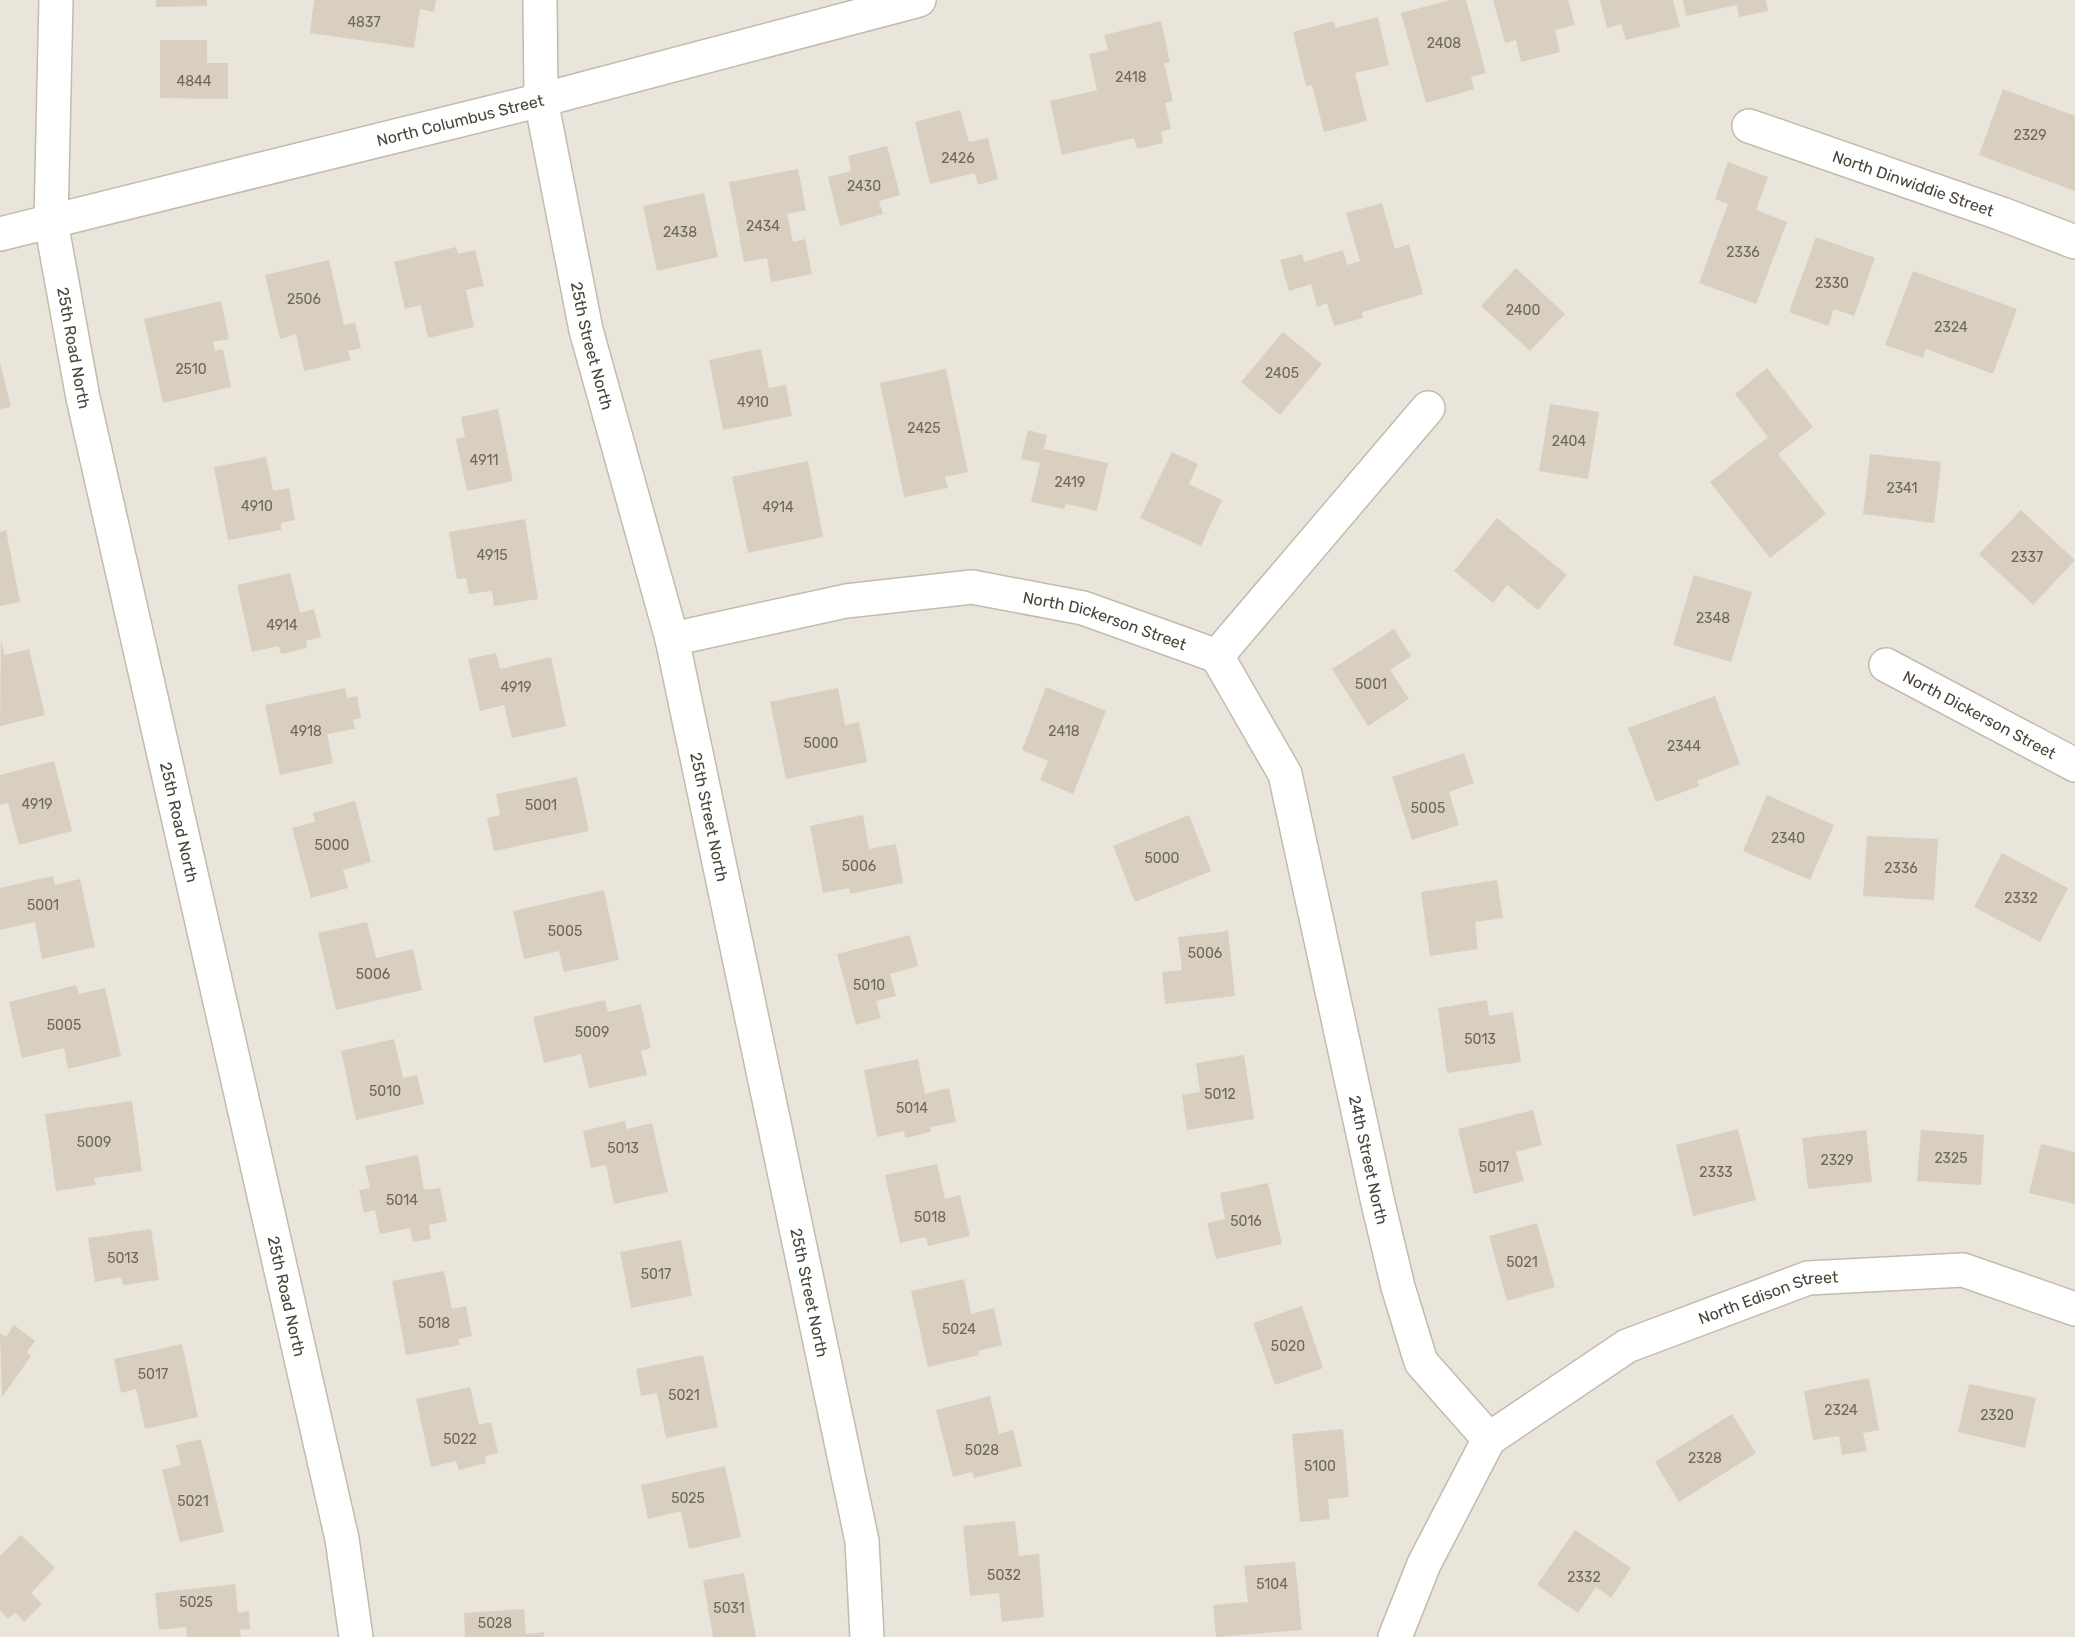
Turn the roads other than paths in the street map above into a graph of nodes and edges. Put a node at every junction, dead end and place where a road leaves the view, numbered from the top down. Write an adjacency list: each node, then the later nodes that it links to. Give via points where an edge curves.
1 (56, 0): 6 (street, 25th Road North)
2 (540, 0): 4 (street, 25th Street North)
3 (919, 0): 4 (street, North Columbus Street)
4 (541, 100): 6 (street, North Columbus Street); 10 (street, 25th Street North, via 585,330)
5 (1749, 126): 8 (street, North Dinwiddie Street)
6 (51, 222): 7 (street, North Columbus Street); 16 (street, 25th Road North, via 82,398 342,1539)
7 (0, 234)
8 (2075, 242)
9 (1428, 408): 11 (street)
10 (672, 639): 11 (street, North Dickerson Street, via 846,601 972,587 1083,608); 17 (street, 25th Street North, via 862,1541)
11 (1217, 656): 15 (street, 24th Street North, via 1285,774 1398,1287 1421,1362)
12 (1886, 665): 13 (street, North Dickerson Street)
13 (2075, 765)
14 (2075, 1309): 15 (street, North Edison Street, via 1963,1270 1808,1278 1627,1346)
15 (1489, 1439): 18 (street, via 1424,1564)
16 (356, 1637)
17 (867, 1637)
18 (1395, 1637)

